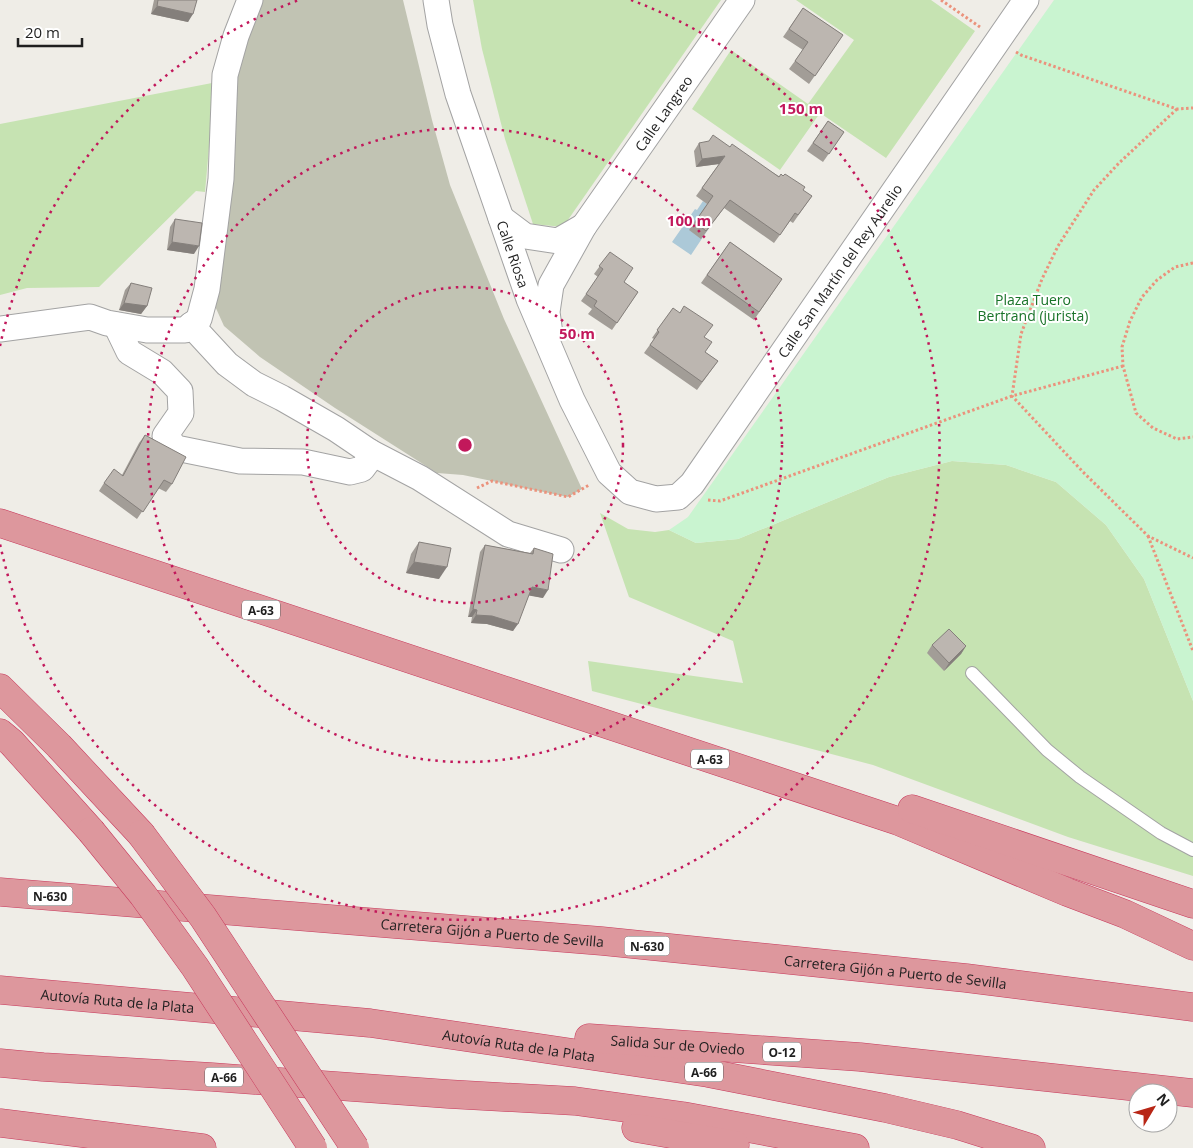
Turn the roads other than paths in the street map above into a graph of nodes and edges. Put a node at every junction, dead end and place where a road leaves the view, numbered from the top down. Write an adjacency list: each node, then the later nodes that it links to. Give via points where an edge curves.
1 (250, 0): 8 (street, via 225,75 221,179 207,289 199,318)
2 (436, 0): 5 (street, Calle Riosa, via 458,94)
3 (742, 0): 6 (street, Calle Langreo)
4 (1026, 0): 12 (street, Calle San Martín del Rey Aurelio, via 692,484 678,497 656,499)
5 (501, 218): 6 (street, via 525,236 558,241); 10 (street, Calle Riosa)
6 (584, 226): 10 (street, Calle Langreo, via 551,285 548,312)
7 (116, 325): 8 (street, via 147,330 185,330); 9 (street, via 90,317); 11 (street, via 130,352 162,372 180,391 181,413 164,436 176,448 240,461 303,462 350,472 362,469)
8 (191, 325): 11 (street, via 227,364 254,384 336,428)
9 (0, 329)
10 (552, 353): 12 (street, Calle Riosa, via 609,473)
11 (370, 452): 14 (street, via 508,534)
12 (630, 492)
13 (0, 524): 17 (highway, A-63)
14 (561, 550)
15 (972, 673): 19 (lane, via 1047,750 1080,777 1161,833)
16 (0, 688): 34 (highway, bridge, via 141,834 208,924)
17 (522, 697): 23 (highway, via 795,769); 24 (highway, A-63, via 898,821 1125,914)
18 (0, 733): 33 (highway, bridge, via 92,831 143,895 195,967)
19 (1193, 850)
20 (0, 881): 22 (highway)
21 (0, 892): 22 (highway, Carretera Gijón a Puerto de Sevilla / N-630)
22 (100, 900): 26 (highway, Carretera Gijón a Puerto de Sevilla / N-630, via 622,943 966,978)
23 (1193, 904)
24 (1193, 946)
25 (0, 990): 27 (highway, Autovía Ruta de la Plata / A-66)
26 (1193, 1007)
27 (370, 1023): 29 (highway, Salida Sur de Oviedo / O-12, via 860,1058); 37 (highway, Autovía Ruta de la Plata / A-66, via 708,1073 885,1108 957,1125)
28 (0, 1063): 30 (highway, A-66)
29 (1193, 1093)
30 (448, 1094): 35 (highway); 36 (highway, A-66, via 575,1101 683,1116)
31 (0, 1123): 32 (highway)
32 (202, 1148)
33 (313, 1148)
34 (355, 1148)
35 (754, 1148)
36 (856, 1148)
37 (1031, 1148)

